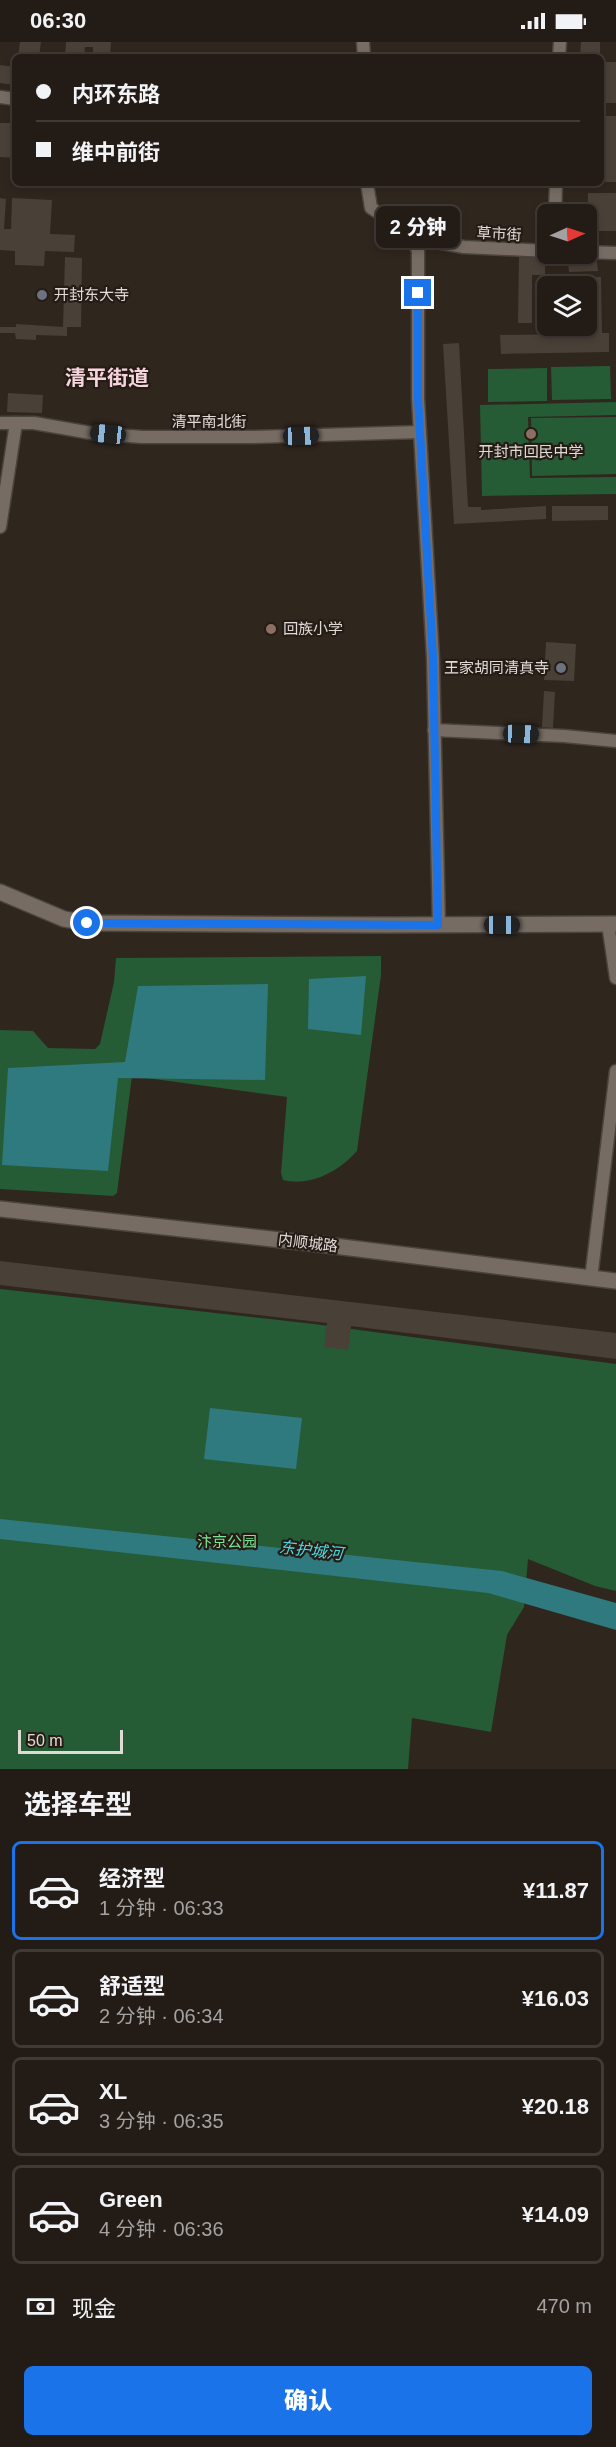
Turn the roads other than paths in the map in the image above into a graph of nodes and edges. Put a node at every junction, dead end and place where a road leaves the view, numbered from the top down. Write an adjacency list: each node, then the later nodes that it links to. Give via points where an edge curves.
1 (368, 186): 4 (street, via 371,207)
2 (556, 186): 3 (street)
3 (555, 204)
4 (414, 238): 5 (street, 草市街, via 464,247); 10 (street, via 418,251)
5 (537, 250)
6 (597, 252): 7 (street)
7 (616, 253)
8 (0, 423): 9 (street, 清平南北街)
9 (16, 423): 10 (street, 清平南北街, via 142,437); 11 (street)
10 (420, 432): 12 (street)
11 (0, 527)
12 (434, 730): 13 (street); 16 (street)
13 (616, 741)
14 (0, 892): 16 (street, via 64,919 87,923)
15 (612, 924): 16 (street); 17 (street)
16 (438, 925)
17 (616, 978)
18 (616, 1071): 20 (street)
19 (0, 1209): 20 (street, 内顺城路)
20 (591, 1279): 21 (street, 内顺城路)
21 (616, 1281)

